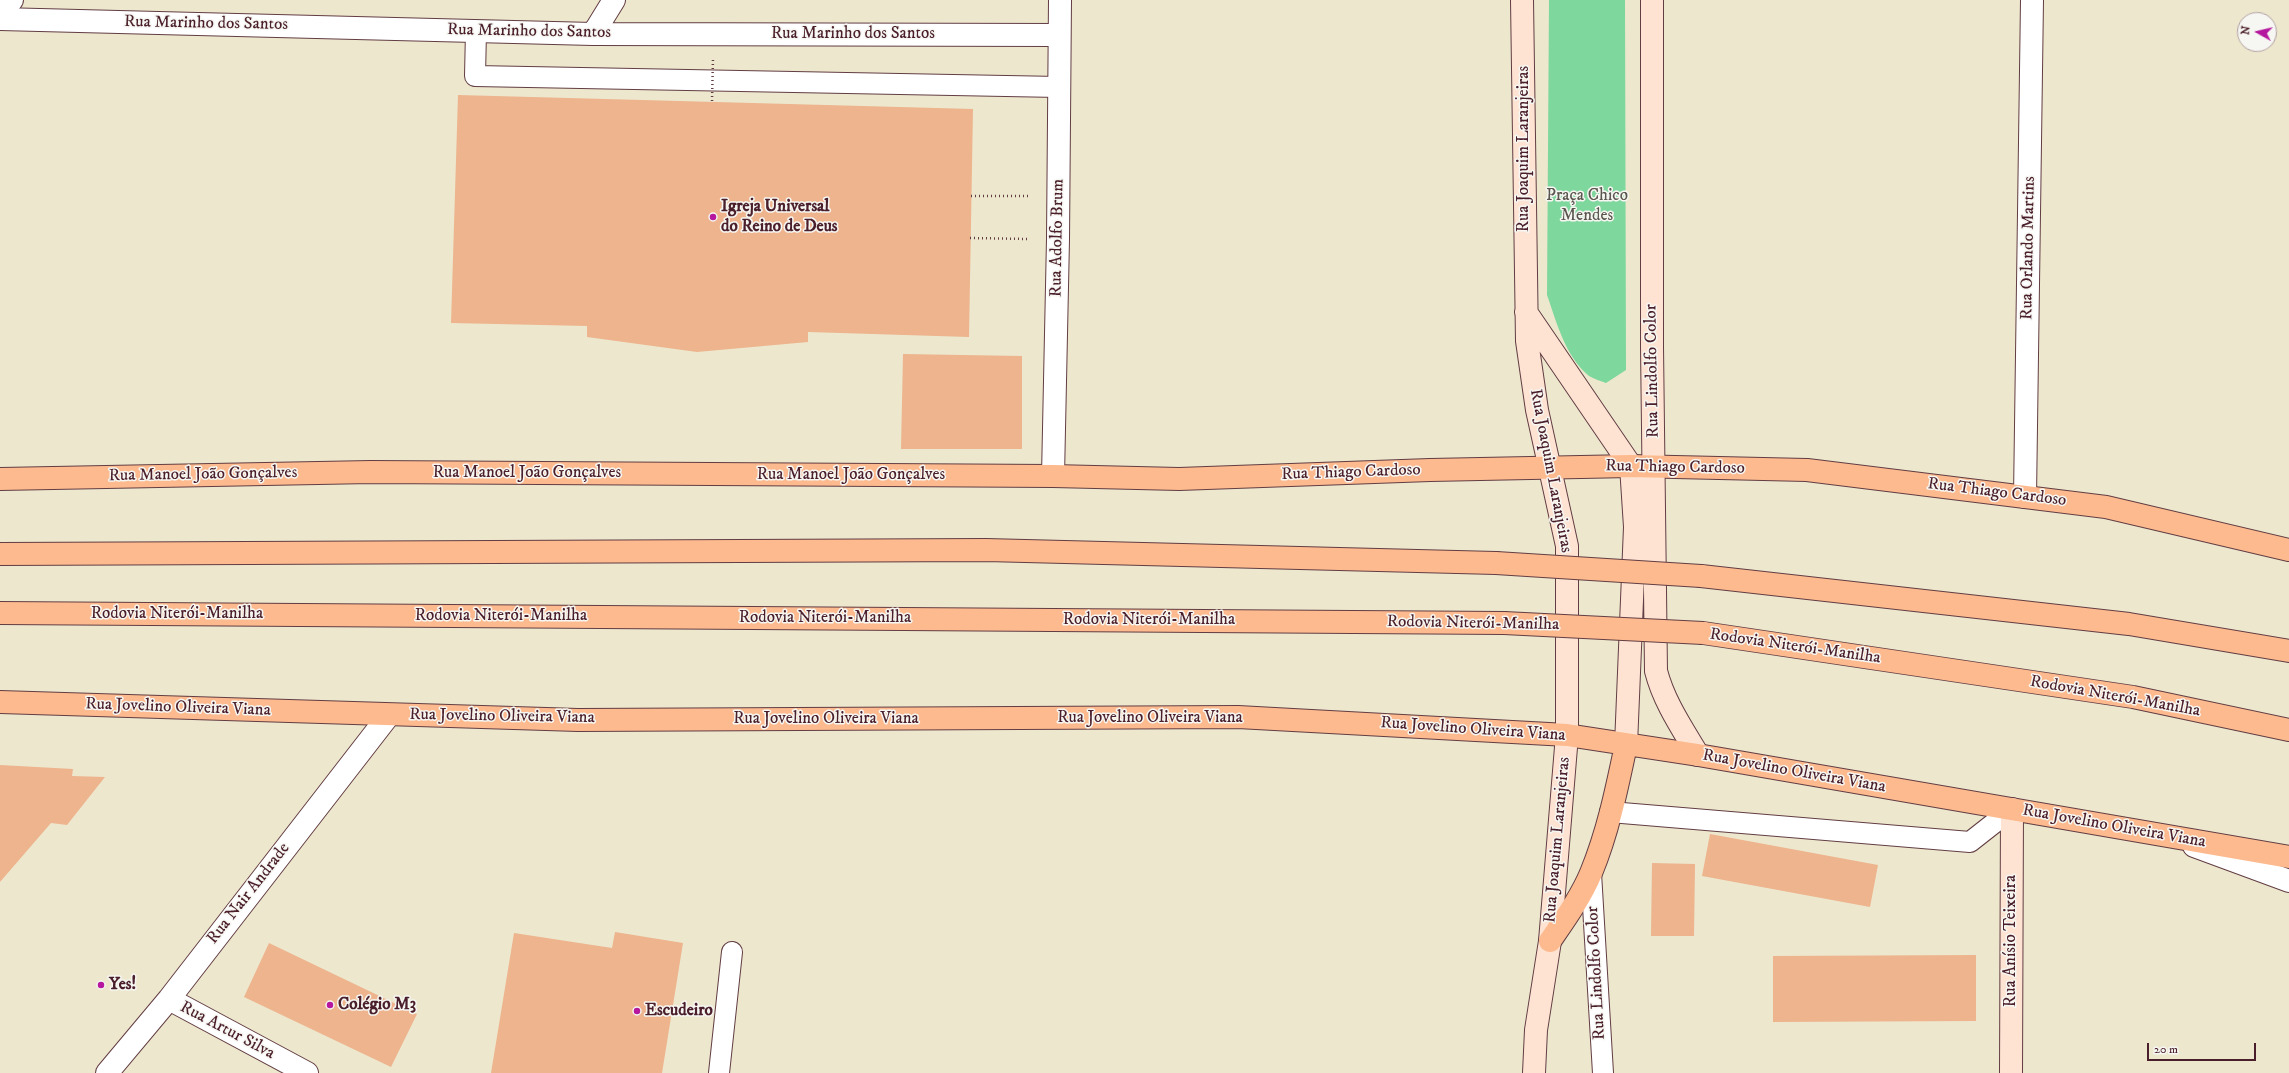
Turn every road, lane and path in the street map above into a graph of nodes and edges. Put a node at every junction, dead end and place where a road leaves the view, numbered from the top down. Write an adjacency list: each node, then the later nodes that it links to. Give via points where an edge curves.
1 (12, 0): 7 (street)
2 (614, 0): 10 (street)
3 (1060, 0): 11 (street, Rua Adolfo Brum)
4 (1522, 0): 19 (main road, Rua Joaquim Laranjeiras)
5 (1652, 0): 21 (main road, Rua Lindolfo Color, via 1652,347)
6 (2032, 0): 25 (street, Rua Orlando Martins)
7 (0, 13)
8 (0, 19): 9 (street, Rua Marinho dos Santos)
9 (476, 31): 10 (street, Rua Marinho dos Santos); 13 (lane, via 475,76)
10 (593, 34): 11 (street, Rua Marinho dos Santos)
11 (1059, 35): 13 (street, Rua Adolfo Brum)
12 (714, 58): 14 (path, bridge)
13 (1059, 87): 23 (street, Rua Adolfo Brum)
14 (712, 102)
15 (971, 196): 16 (path)
16 (1012, 196)
17 (970, 238): 18 (path)
18 (1010, 238)
19 (1525, 311): 20 (main road); 22 (main road, Rua Joaquim Laranjeiras, via 1537,410)
20 (1631, 466): 21 (main road, Rua Thiago Cardoso); 22 (main road, Rua Thiago Cardoso); 34 (main road, via 1635,528)
21 (1655, 466): 25 (main road, Rua Thiago Cardoso, via 1808,470); 35 (main road, Rua Lindolfo Color, via 1656,671 1669,706)
22 (1550, 468): 23 (main road, Rua Thiago Cardoso, via 1179,479); 33 (main road, Rua Joaquim Laranjeiras, via 1567,546)
23 (1053, 476): 24 (main road, Rua Manoel João Gonçalves, via 371,472)
24 (0, 479)
25 (2025, 497): 26 (main road, Rua Thiago Cardoso, via 2106,507)
26 (2289, 550)
27 (0, 554): 29 (main road, bridge, via 986,550 1496,563 1701,576 2128,624)
28 (0, 613): 32 (main road, Rodovia Niterói-Manilha, bridge, via 1504,623 1703,633 2133,697)
29 (2289, 651)
30 (0, 702): 31 (main road, Rua Jovelino Oliveira Viana)
31 (389, 715): 33 (main road, Rua Jovelino Oliveira Viana, via 578,720 1238,717); 44 (street, Rua Nair Andrade)
32 (2289, 730)
33 (1567, 735): 34 (main road, Rua Jovelino Oliveira Viana); 42 (main road, Rua Joaquim Laranjeiras)
34 (1626, 745): 35 (main road, Rua Jovelino Oliveira Viana); 37 (main road)
35 (1698, 755): 36 (main road, Rua Jovelino Oliveira Viana)
36 (2012, 809): 37 (lane, via 1970,842); 38 (main road, Rua Jovelino Oliveira Viana); 50 (main road, Rua Anísio Teixeira)
37 (1610, 812): 40 (main road)
38 (2167, 836): 39 (main road, Rua Jovelino Oliveira Viana); 41 (street)
39 (2289, 857)
40 (1591, 873): 42 (main road); 49 (lane, Rua Lindolfo Color)
41 (2289, 881)
42 (1550, 941): 48 (main road, Rua Joaquim Laranjeiras, via 1536,1030)
43 (732, 952): 47 (lane)
44 (169, 999): 45 (street, Rua Nair Andrade); 46 (street, Rua Artur Silva)
45 (107, 1073)
46 (307, 1073)
47 (720, 1073)
48 (1534, 1073)
49 (1603, 1073)
50 (2011, 1073)

